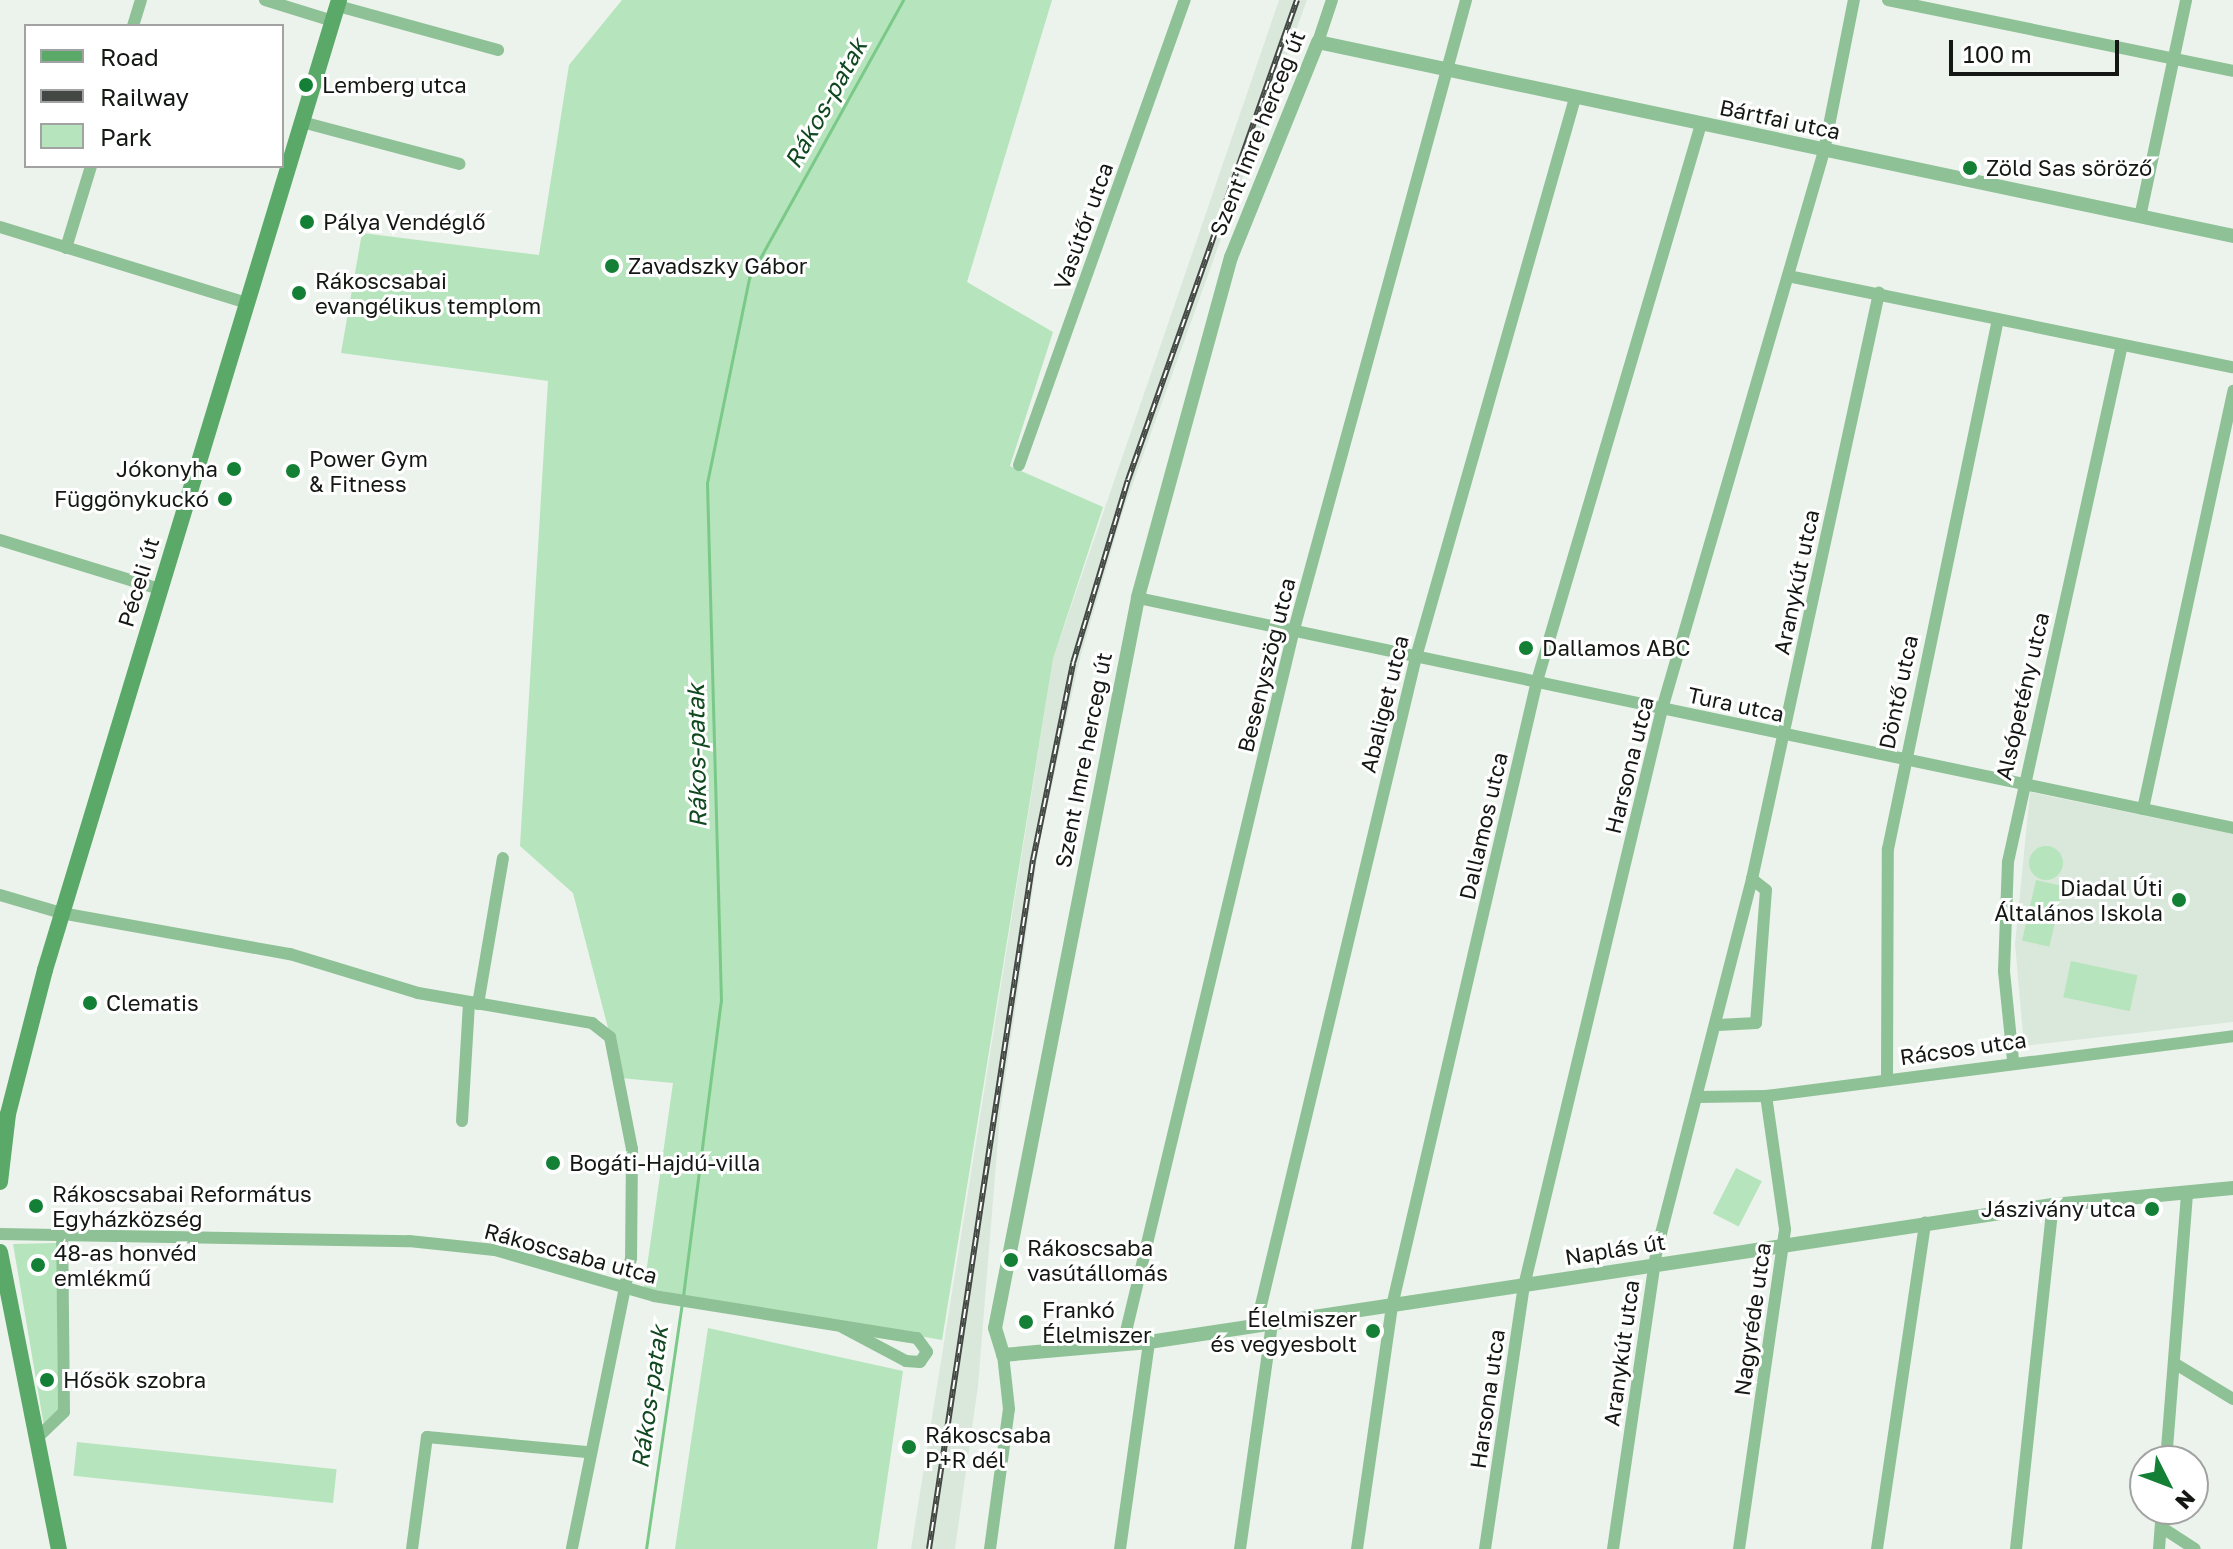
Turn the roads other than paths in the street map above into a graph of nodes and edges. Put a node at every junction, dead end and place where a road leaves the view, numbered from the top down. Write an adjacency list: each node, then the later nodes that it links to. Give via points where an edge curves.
1 (141, 0): 10 (street)
2 (265, 0): 9 (street)
3 (1185, 0): 33 (street, Vasútőr utca)
4 (1332, 0): 11 (street, Szent Imre herceg út)
5 (1466, 0): 14 (street, Besenyszög utca)
6 (1854, 0): 19 (street, Harsona utca)
7 (1888, 0): 13 (street)
8 (2186, 0): 13 (street)
9 (337, 9): 12 (street); 17 (main road, Péceli út)
10 (134, 24)
11 (1318, 42): 14 (street, Bártfai utca); 36 (street, Szent Imre herceg út, via 1231,257)
12 (498, 50)
13 (2174, 59): 15 (street); 22 (street)
14 (1450, 71): 16 (street, Bártfai utca); 37 (street, Besenyszög utca)
15 (2233, 71)
16 (1575, 98): 18 (street, Bártfai utca); 38 (street, Abaliget utca)
17 (302, 122): 20 (street); 28 (main road, Péceli út)
18 (1701, 124): 19 (street, Bártfai utca); 39 (street, Dallamos utca)
19 (1824, 151): 22 (street, Bártfai utca); 26 (street, Harsona utca)
20 (460, 164)
21 (90, 168): 25 (street)
22 (2140, 217): 24 (street, Bártfai utca)
23 (0, 227): 25 (street)
24 (2233, 236)
25 (66, 248): 28 (street)
26 (1788, 276): 27 (street); 40 (street, Harsona utca)
27 (1879, 293): 29 (street); 41 (street, Aranykút utca)
28 (247, 303): 35 (main road, Péceli út)
29 (1998, 319): 30 (street); 42 (street, Döntő utca)
30 (2122, 345): 31 (street); 43 (street, Alsópetény utca)
31 (2233, 367)
32 (2233, 391): 44 (street)
33 (1019, 465)
34 (0, 540): 35 (street)
35 (159, 589): 49 (main road, Péceli út)
36 (1138, 598): 37 (street, Tura utca); 76 (street, Szent Imre herceg út, via 1007,1248 995,1328)
37 (1293, 633): 38 (street, Tura utca); 75 (street, Besenyszög utca)
38 (1416, 657): 39 (street, Tura utca); 72 (street, Abaliget utca)
39 (1537, 681): 40 (street, Tura utca); 70 (street, Dallamos utca)
40 (1662, 709): 41 (street, Tura utca); 69 (street, Harsona utca)
41 (1783, 735): 42 (street, Tura utca); 47 (street, Aranykút utca)
42 (1904, 759): 43 (street, Tura utca); 54 (street, Döntő utca, via 1888,849 1882,959)
43 (2022, 783): 44 (street, Tura utca); 53 (street, Alsópetény utca, via 2007,878 2004,971)
44 (2143, 809): 45 (street, Tura utca)
45 (2233, 828)
46 (503, 858): 50 (street)
47 (1752, 879): 51 (street, Aranykút utca); 51 (street, via 1766,890 1756,1023)
48 (0, 895): 49 (street)
49 (61, 913): 50 (street, via 290,954); 58 (main road, Péceli út, via 8,1114)
50 (474, 1004): 57 (street); 68 (street, via 592,1023 610,1037 632,1149)
51 (1718, 1025): 56 (street, Aranykút utca)
52 (2233, 1036): 53 (street, Rácsos utca)
53 (2013, 1060): 54 (street, Rácsos utca)
54 (1887, 1079): 55 (street, Rácsos utca)
55 (1766, 1096): 56 (street, Rácsos utca); 65 (street, Nagyréde utca)
56 (1698, 1097): 67 (street, Aranykút utca)
57 (462, 1121)
58 (0, 1182)
59 (2233, 1188): 60 (street, Naplás út)
60 (2187, 1193): 61 (street, Naplás út); 77 (street)
61 (2053, 1205): 62 (street, Naplás út); 94 (street)
62 (1925, 1223): 65 (street, Naplás út); 93 (street)
63 (0, 1234): 64 (street, Rákoscsaba utca)
64 (62, 1234): 68 (street, Rákoscsaba utca, via 409,1241 495,1250); 79 (street, via 64,1412)
65 (1784, 1246): 67 (street, Naplás út); 92 (street, Nagyréde utca)
66 (0, 1252): 79 (main road)
67 (1654, 1266): 69 (street, Naplás út); 91 (street, Aranykút utca)
68 (625, 1286): 73 (street, Rákoscsaba utca, via 698,1305); 81 (street)
69 (1524, 1286): 70 (street, Naplás út); 90 (street, Harsona utca)
70 (1392, 1306): 71 (street, Naplás út); 89 (street, Dallamos utca)
71 (1272, 1323): 72 (street, Naplás út); 88 (street)
72 (1256, 1326): 74 (street, Naplás út)
73 (842, 1327): 73 (street, Rákoscsaba utca, via 906,1361 920,1362 927,1352 917,1338)
74 (1149, 1342): 75 (street, Naplás út); 87 (street)
75 (1123, 1344): 76 (street, Naplás út)
76 (1003, 1355): 86 (street, Szent Imre herceg út, via 1009,1409)
77 (2174, 1363): 78 (street); 80 (street)
78 (2233, 1399)
79 (36, 1439): 84 (main road)
80 (2167, 1445)
81 (586, 1452): 83 (street); 85 (street, via 427,1437)
82 (2161, 1527): 95 (street); 96 (street)
83 (572, 1548)
84 (59, 1549)
85 (412, 1549)
86 (990, 1549)
87 (1120, 1549)
88 (1240, 1549)
89 (1357, 1549)
90 (1485, 1549)
91 (1613, 1549)
92 (1739, 1549)
93 (1877, 1549)
94 (2016, 1549)
95 (2159, 1549)
96 (2195, 1549)

